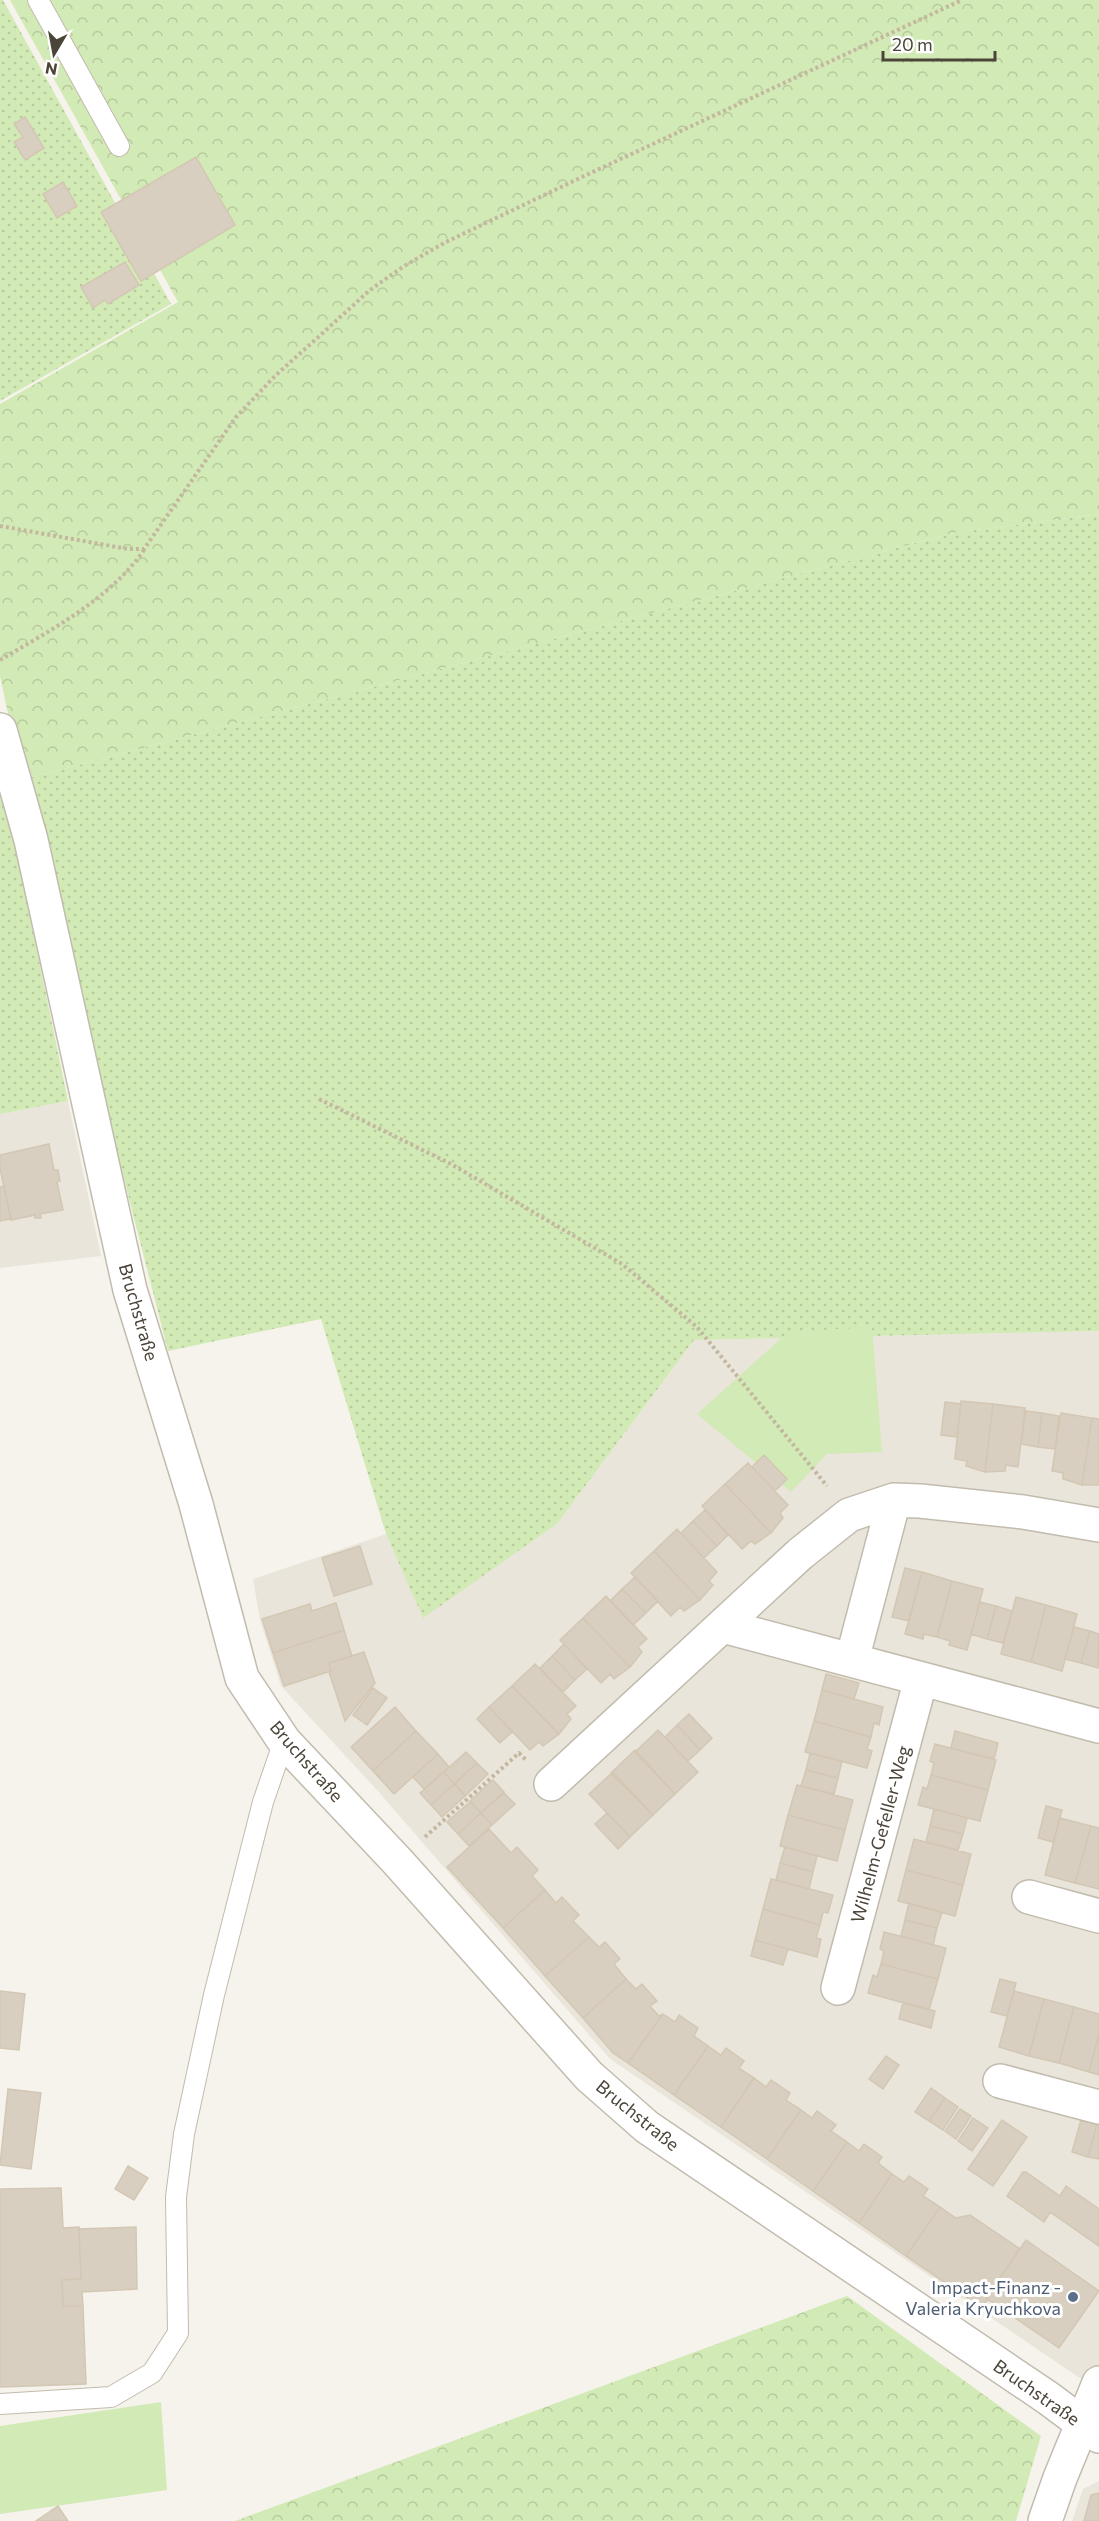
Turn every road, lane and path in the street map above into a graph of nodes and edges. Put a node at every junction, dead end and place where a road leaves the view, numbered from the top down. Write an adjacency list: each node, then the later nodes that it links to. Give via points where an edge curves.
1 (38, 0): 3 (lane)
2 (962, 0): 5 (path, via 446,242 404,266 370,290 236,417)
3 (119, 146)
4 (0, 526): 5 (path)
5 (144, 549): 6 (path, via 119,581 47,633)
6 (0, 660)
7 (0, 730): 16 (street, Bruchstraße, via 31,840 130,1290 196,1504 242,1678)
8 (319, 1099): 10 (path, via 451,1164 622,1264 697,1327)
9 (894, 1500): 10 (street); 11 (street, via 1023,1512); 13 (street)
10 (849, 1515): 12 (street, via 800,1554)
11 (1099, 1525)
12 (723, 1626): 13 (street); 17 (street)
13 (852, 1660): 14 (street)
14 (921, 1679): 15 (street); 21 (street, Wilhelm-Gefeller-Weg)
15 (1099, 1726)
16 (284, 1741): 18 (street, Bruchstraße); 25 (lane, via 263,1802 184,2134 176,2197 178,2333 152,2373 111,2397)
17 (551, 1784): 18 (path, via 519,1753)
18 (398, 1862): 26 (street, Bruchstraße, via 590,2076 647,2127)
19 (1029, 1896): 20 (street)
20 (1099, 1916)
21 (838, 1988)
22 (1000, 2081): 23 (street)
23 (1099, 2107)
24 (1099, 2384): 26 (street)
25 (0, 2404)
26 (1090, 2430): 27 (street)
27 (1045, 2521)

